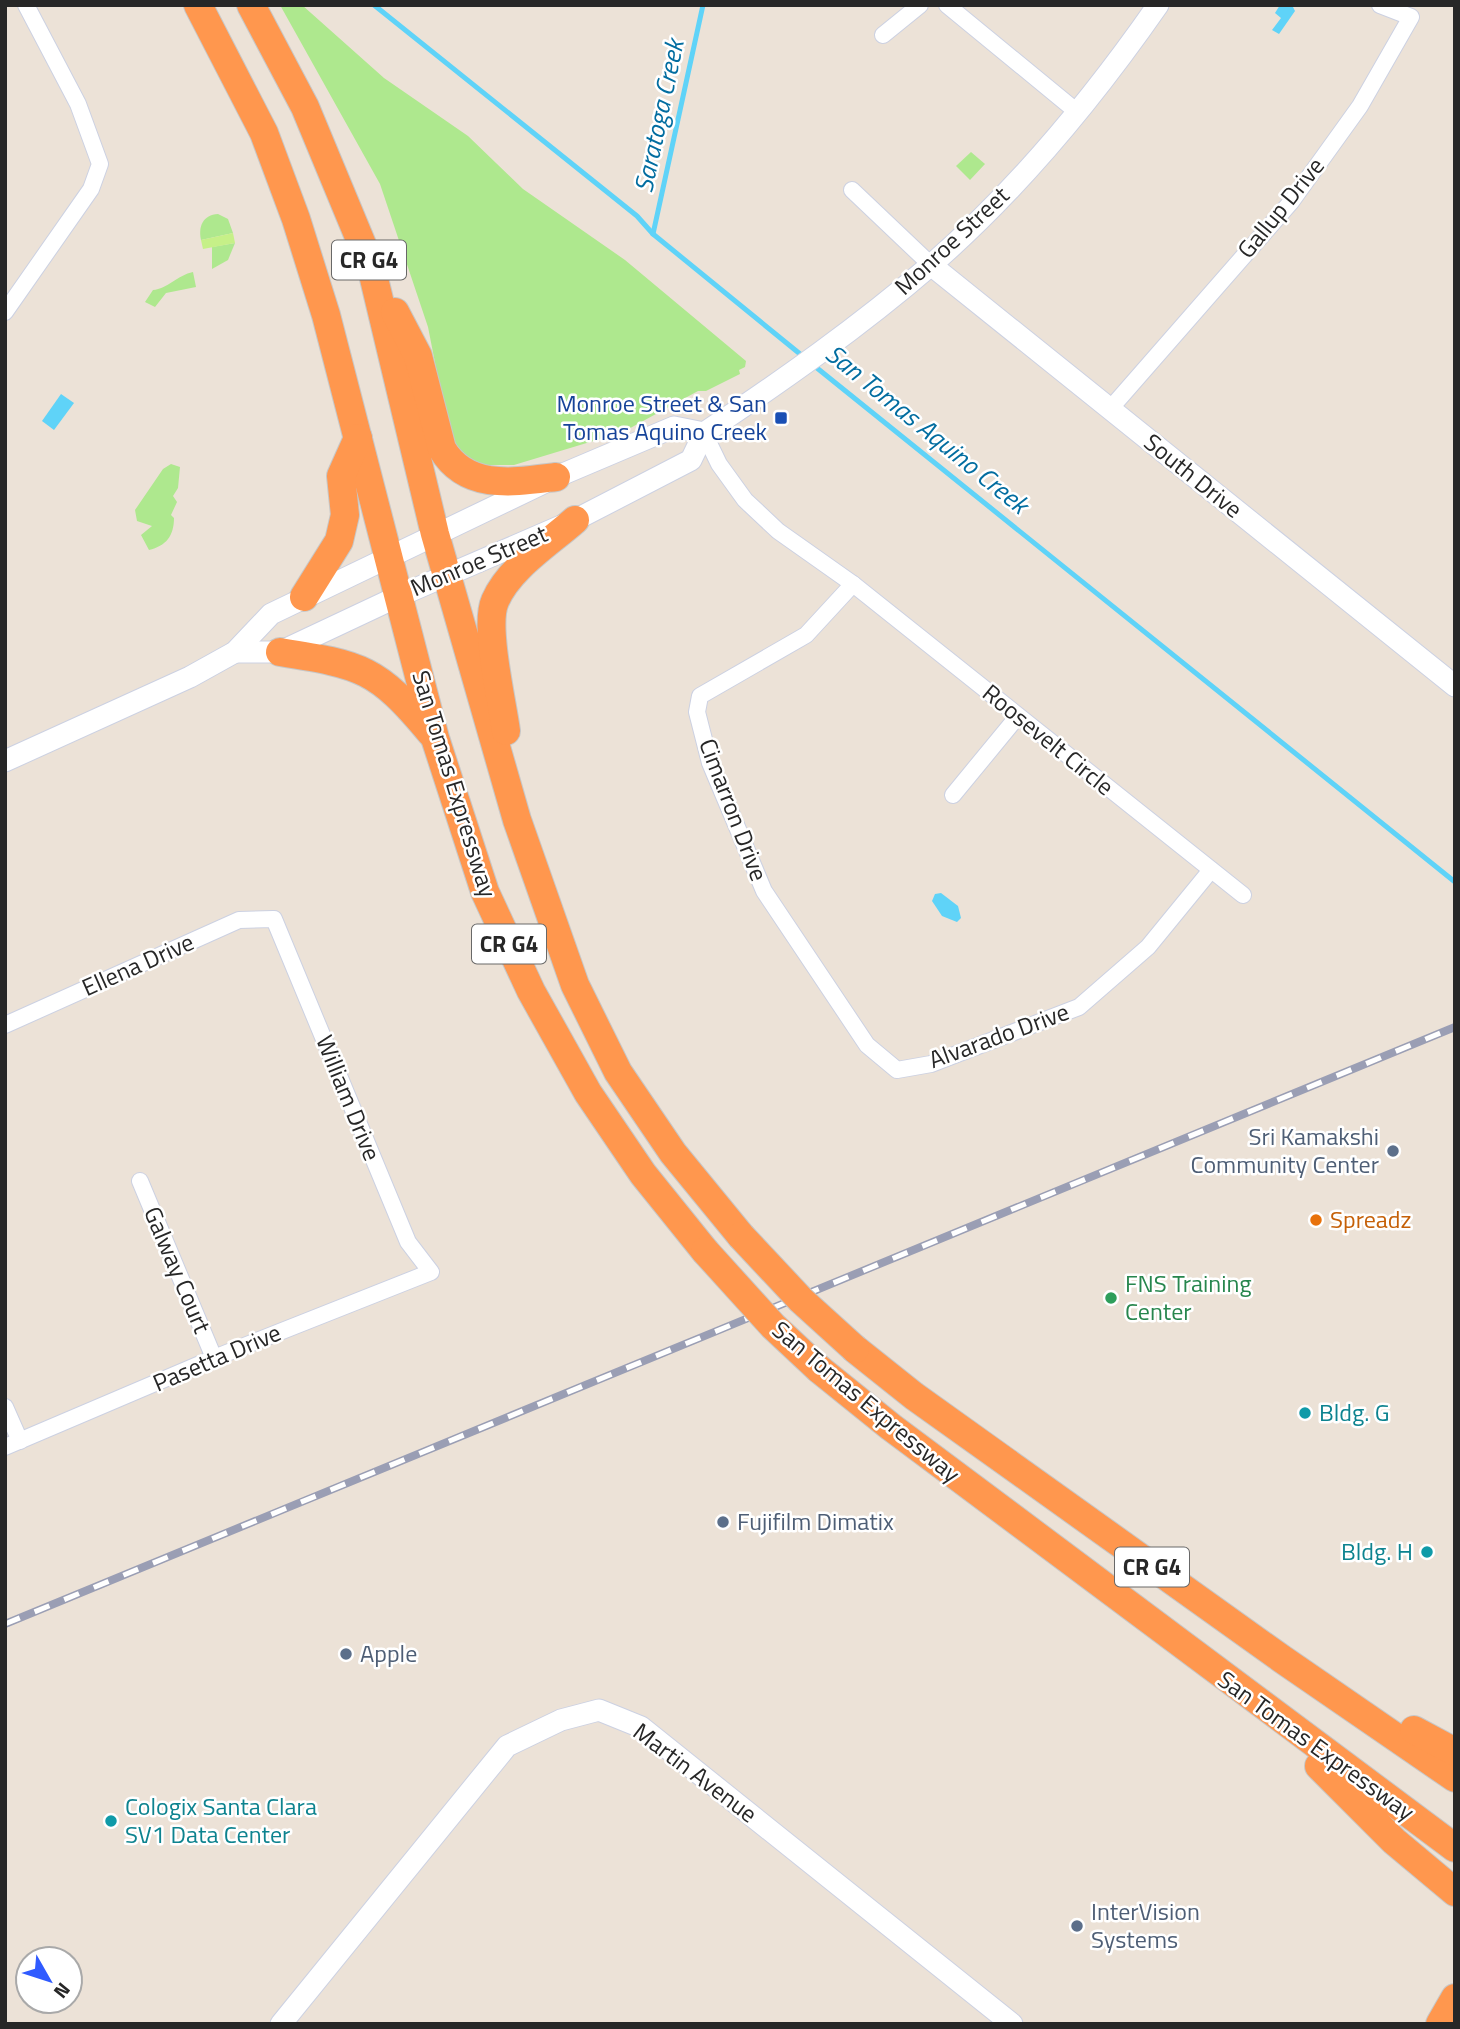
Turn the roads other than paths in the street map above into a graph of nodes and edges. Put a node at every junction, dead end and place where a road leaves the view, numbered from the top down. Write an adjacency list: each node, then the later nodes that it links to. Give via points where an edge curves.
1 (26, 5): 13 (street, via 78,104 100,164 91,189)
2 (198, 5): 16 (highway, San Tomas Expressway / CR G4, via 264,133 278,170 326,315)
3 (251, 5): 11 (highway, San Tomas Expressway / CR G4, via 305,107)
4 (920, 5): 8 (street)
5 (947, 5): 9 (street)
6 (1158, 5): 9 (main road, Monroe Street)
7 (1380, 5): 14 (street, Gallup Drive, via 1411,17 1360,106 1291,202)
8 (883, 35)
9 (1076, 111): 12 (main road, Monroe Street, via 996,203)
10 (852, 190): 12 (street)
11 (371, 265): 17 (highway, via 418,356 449,461 468,475 485,480); 19 (highway, San Tomas Expressway / CR G4)
12 (932, 265): 14 (main road, South Drive); 15 (main road, Monroe Street, via 833,344)
13 (5, 312)
14 (1110, 409): 27 (main road, South Drive)
15 (704, 433): 17 (main road, Monroe Street, via 674,427); 18 (main road, Monroe Street, via 691,460); 22 (street, Roosevelt Circle, via 719,464 754,509)
16 (358, 438): 20 (highway, San Tomas Expressway / CR G4); 24 (highway, via 341,476 345,515 339,541)
17 (556, 477): 19 (main road, Monroe Street)
18 (575, 520): 21 (main road, Monroe Street); 32 (highway, via 513,576 491,613)
19 (435, 534): 20 (main road, Monroe Street); 21 (highway, San Tomas Expressway / CR G4)
20 (389, 556): 23 (highway, San Tomas Expressway / CR G4); 24 (main road, Monroe Street)
21 (447, 575): 23 (main road, Monroe Street); 32 (highway, San Tomas Expressway / CR G4)
22 (853, 584): 28 (street, Roosevelt Circle); 37 (street, Cimarron Drive, via 806,635 700,696 697,712 710,763 764,891 867,1045)
23 (399, 596): 26 (main road, Monroe Street); 29 (highway, San Tomas Expressway / CR G4)
24 (304, 597): 25 (main road, Monroe Street, via 271,614)
25 (235, 652): 26 (main road, Monroe Street); 30 (main road, Monroe Street)
26 (280, 652): 29 (highway, via 332,660 375,676 407,704)
27 (1455, 686)
28 (1018, 716): 31 (street); 33 (street, Roosevelt Circle)
29 (435, 738): 44 (highway, San Tomas Expressway / CR G4, bridge, via 485,892 531,991 588,1093 643,1174 705,1251 819,1369)
30 (5, 761)
31 (953, 795)
32 (517, 820): 43 (highway, San Tomas Expressway / CR G4, bridge, via 575,985 618,1072 673,1153 741,1236 801,1300 925,1404)
33 (1211, 870): 34 (street, Roosevelt Circle); 37 (street, Alvarado Drive, via 1148,947 1079,1007 931,1064)
34 (1243, 895)
35 (274, 919): 36 (street, Ellena Drive, via 239,920); 39 (street, William Drive, via 408,1242)
36 (5, 1025)
37 (897, 1070)
38 (140, 1181): 40 (street, Galway Court)
39 (431, 1272): 40 (street, Pasetta Drive)
40 (214, 1358): 42 (street, Pasetta Drive)
41 (5, 1407): 42 (street)
42 (13, 1444)
43 (1282, 1660): 45 (highway); 46 (highway, San Tomas Expressway / CR G4)
44 (1252, 1700): 47 (highway, San Tomas Expressway / CR G4); 48 (highway, via 1394,1841)
45 (1455, 1752)
46 (1455, 1778)
47 (1455, 1848)
48 (1455, 1892)
49 (1455, 1998): 53 (highway)
50 (1455, 2011): 53 (main road)
51 (281, 2024): 52 (main road, Martin Avenue, via 507,1746 561,1720 599,1710 641,1727)
52 (1012, 2024)
53 (1442, 2024)

